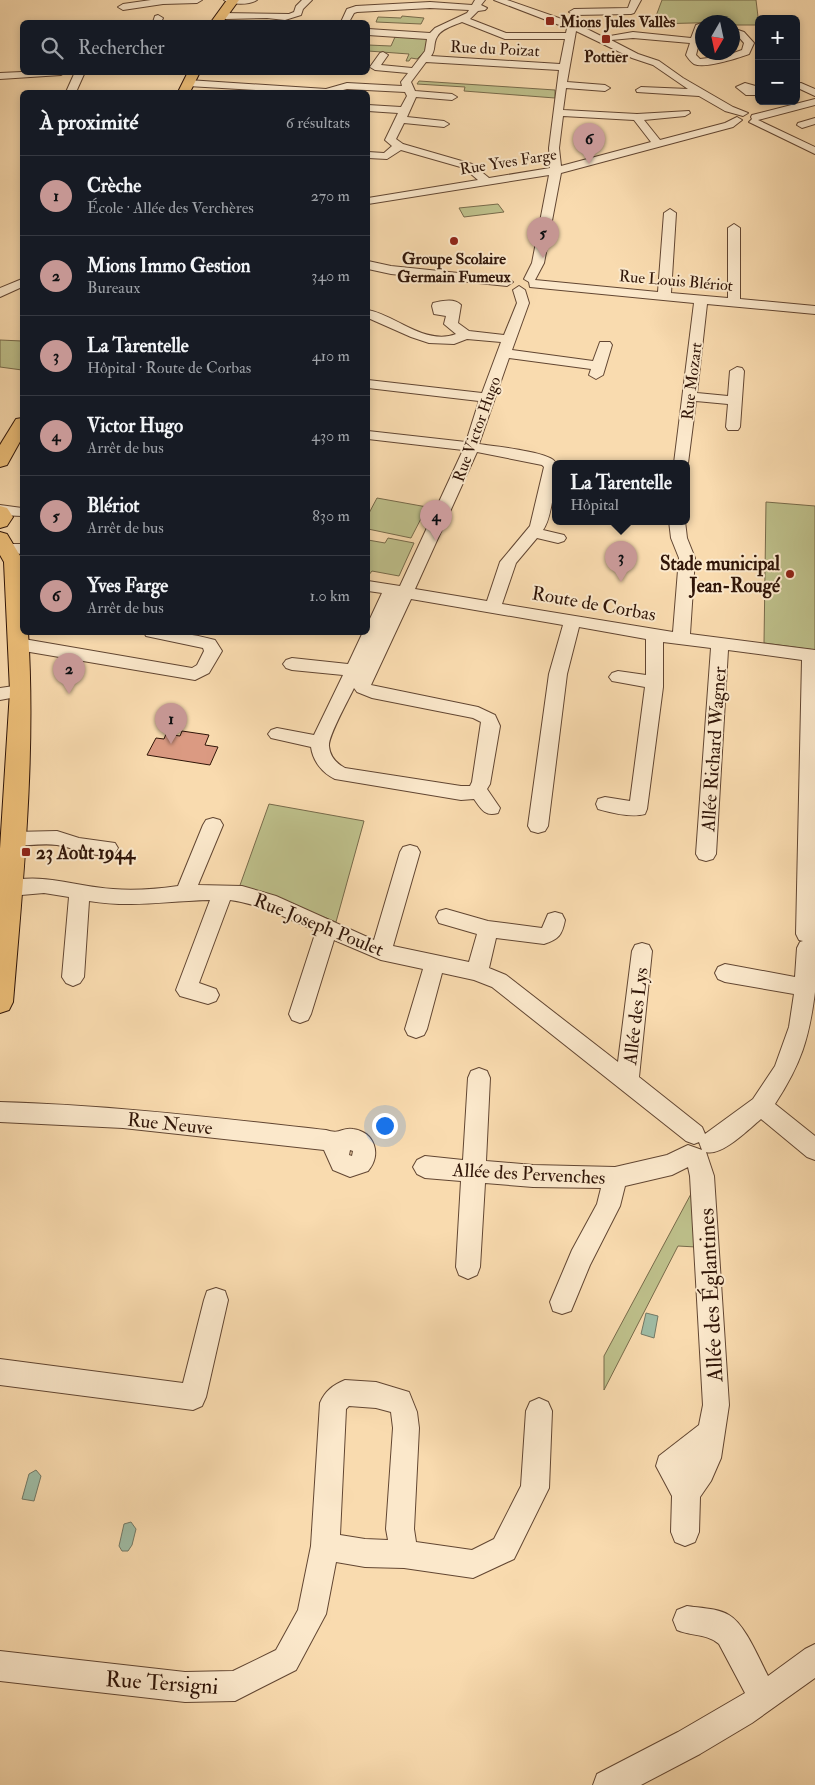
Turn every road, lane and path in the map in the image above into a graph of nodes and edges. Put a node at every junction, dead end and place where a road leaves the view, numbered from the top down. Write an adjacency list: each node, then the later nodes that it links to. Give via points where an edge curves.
1 (169, 0): 2 (street); 9 (street)
2 (196, 0)
3 (232, 0): 10 (street); 11 (main road)
4 (307, 0): 10 (street, via 294,16)
5 (499, 0): 14 (street)
6 (579, 0): 14 (street, Rue Victor Hugo)
7 (636, 0): 14 (street, via 630,15)
8 (479, 5): 12 (street); 13 (street, via 356,9 350,11)
9 (123, 7)
10 (253, 8): 11 (street)
11 (219, 19)
12 (463, 19): 14 (street, via 505,36 536,38); 17 (street, via 444,26)
13 (346, 20)
14 (572, 24): 24 (street); 28 (street, Rue Victor Hugo)
15 (370, 32): 17 (street)
16 (740, 35): 21 (street, via 746,38 749,46)
17 (432, 36): 23 (street, via 430,51)
18 (659, 36): 19 (street); 20 (street); 24 (street, via 654,57)
19 (613, 38)
20 (695, 41): 25 (street, via 691,55)
21 (740, 54)
22 (383, 55): 29 (street, via 375,67)
23 (423, 59): 28 (street, Rue du Poizat); 29 (street)
24 (648, 60): 42 (street)
25 (695, 60)
26 (695, 60): 27 (street)
27 (719, 60)
28 (564, 67): 35 (street, Rue Victor Hugo)
29 (414, 71): 41 (street, via 406,82)
30 (20, 75): 32 (street)
31 (79, 75): 37 (street)
32 (0, 76)
33 (800, 82): 43 (street)
34 (189, 83): 38 (street)
35 (561, 85): 36 (street); 51 (street, Rue Victor Hugo)
36 (605, 88)
37 (72, 90)
38 (296, 90)
39 (333, 90): 41 (street, via 347,86)
40 (641, 90): 42 (street)
41 (411, 91): 44 (street); 49 (street)
42 (702, 93): 53 (street)
43 (815, 93)
44 (452, 97)
45 (634, 102): 54 (street)
46 (815, 102): 47 (street)
47 (802, 106): 52 (street); 55 (street)
48 (370, 108): 49 (street)
49 (405, 110): 56 (street)
50 (685, 112): 54 (street)
51 (558, 113): 54 (street); 64 (street, Rue Victor Hugo, via 554,148)
52 (815, 113)
53 (736, 115): 55 (street); 60 (street, Rue Yves Farge, via 729,125)
54 (635, 117): 60 (street)
55 (755, 119): 62 (street)
56 (400, 120): 58 (street); 61 (street, via 390,140)
57 (815, 121): 59 (street)
58 (444, 124)
59 (802, 125)
60 (658, 144): 64 (street, Rue Yves Farge)
61 (399, 146): 63 (street, via 388,156); 65 (street, via 455,161 477,172)
62 (815, 151)
63 (370, 156)
64 (556, 170): 65 (street, Rue Yves Farge); 70 (street, Rue Victor Hugo, via 538,263)
65 (486, 181): 66 (street, Rue Yves Farge)
66 (370, 201)
67 (670, 212): 73 (street)
68 (734, 228): 75 (street)
69 (370, 265): 70 (street, via 507,282)
70 (528, 280): 73 (street, Rue Louis Blériot); 80 (street, Rue Victor Hugo)
71 (20, 284): 72 (street)
72 (0, 293)
73 (664, 295): 74 (street, Rue Louis Blériot)
74 (701, 299): 75 (street, Rue Louis Blériot); 87 (street, Rue Mozart)
75 (734, 302): 76 (street, Rue Louis Blériot)
76 (815, 310)
77 (453, 313): 79 (street, via 451,324)
78 (370, 315): 79 (street, via 417,336 450,340)
79 (465, 335): 80 (street)
80 (510, 339): 82 (street, Rue Victor Hugo)
81 (605, 345): 83 (street, via 597,370)
82 (505, 353): 83 (street); 88 (street, Rue Victor Hugo)
83 (555, 360): 85 (street)
84 (737, 371): 89 (street)
85 (550, 374)
86 (370, 384): 88 (street)
87 (689, 396): 89 (street); 94 (street, Rue Mozart)
88 (487, 398): 93 (street, Rue Victor Hugo)
89 (734, 401): 91 (street)
90 (20, 426): 95 (main road)
91 (733, 428)
92 (370, 435): 93 (street)
93 (471, 447): 97 (street, via 531,456 548,462 551,473); 102 (street, Rue Victor Hugo, via 454,489)
94 (681, 460)
95 (0, 461)
96 (20, 516): 99 (street)
97 (538, 523): 100 (street); 104 (street, via 508,562)
98 (677, 525): 108 (street, via 687,558)
99 (5, 528): 103 (main road)
100 (558, 538)
101 (370, 586): 102 (street, Route de Corbas)
102 (398, 591): 104 (street, Route de Corbas); 113 (street, Rue Victor Hugo)
103 (20, 606): 109 (main road)
104 (493, 607): 105 (street, Route de Corbas)
105 (572, 622): 107 (street, Route de Corbas); 124 (street, via 558,674)
106 (166, 635): 109 (street, via 209,644 213,651 203,669 196,674)
107 (655, 635): 108 (street, Route de Corbas); 115 (street)
108 (681, 639): 110 (street, Route de Corbas)
109 (18, 644): 116 (main road)
110 (720, 644): 111 (street, Route de Corbas); 128 (street, Allée Richard Wagner)
111 (813, 656): 122 (street, Allée des Pervenches)
112 (292, 664): 113 (street)
113 (361, 672): 118 (street, Rue Victor Hugo); 119 (street, via 362,686 367,690 478,712 489,719 491,726)
114 (618, 677): 115 (street)
115 (654, 682): 120 (street, via 638,809)
116 (10, 693): 125 (main road)
117 (277, 734): 118 (street)
118 (320, 742): 119 (street, via 327,765 336,772 461,793)
119 (478, 790): 121 (street)
120 (605, 804)
121 (491, 808)
122 (811, 809): 137 (street, Allée des Pervenches)
123 (213, 825): 132 (street)
124 (538, 826)
125 (13, 839): 126 (street, via 57,838 79,845); 129 (main road)
126 (108, 848)
127 (410, 852): 139 (street)
128 (706, 854)
129 (10, 888): 130 (street, Rue Joseph Poulet, via 44,885); 146 (main road)
130 (82, 892): 132 (street, Rue Joseph Poulet, via 112,897 158,897); 143 (street)
131 (223, 892): 132 (street, Rue Joseph Poulet); 135 (street, Rue Joseph Poulet, via 259,898); 145 (street, via 188,983 191,992)
132 (185, 893)
133 (446, 916): 136 (street)
134 (555, 920): 136 (street, via 552,932 544,936)
135 (328, 927): 139 (street, Rue Joseph Poulet); 147 (street)
136 (488, 929): 141 (street)
137 (809, 939): 144 (street, Allée des Pervenches)
138 (642, 951): 150 (street, Allée des Lys)
139 (381, 952): 140 (street, Rue Joseph Poulet)
140 (435, 962): 141 (street, Rue Joseph Poulet); 148 (street)
141 (477, 972): 150 (street, Rue Joseph Poulet, via 499,981)
142 (725, 973): 144 (street)
143 (73, 977)
144 (805, 987): 151 (street, Allée des Pervenches, via 800,1027 785,1070)
145 (208, 995)
146 (0, 1002)
147 (300, 1014)
148 (416, 1028)
149 (479, 1078): 157 (street)
150 (627, 1082): 154 (street, Rue Joseph Poulet)
151 (761, 1106): 154 (street, Allée des Pervenches, via 715,1142); 155 (street)
152 (0, 1112): 153 (street, Rue Neuve, via 60,1112 200,1126 326,1140)
153 (339, 1146)
154 (698, 1148): 158 (street, Allée des Pervenches, via 672,1164); 164 (street, Allée des Églantines, via 704,1193 716,1405 711,1450 704,1468 686,1493)
155 (815, 1150)
156 (425, 1167): 157 (street, Allée des Pervenches)
157 (472, 1171): 158 (street, Allée des Pervenches); 159 (street)
158 (615, 1178): 161 (street, via 608,1206)
159 (468, 1267)
160 (216, 1300): 162 (street, via 193,1397)
161 (562, 1302)
162 (0, 1372)
163 (539, 1411): 166 (street, via 535,1488 504,1549 473,1564)
164 (685, 1532)
165 (325, 1546): 166 (street, via 365,1553); 166 (street, Rue Tersigni, via 333,1403 345,1393 376,1395 400,1401 404,1412 406,1428 400,1529); 169 (street, Rue Tersigni, via 312,1614 286,1660 235,1686 185,1687)
166 (404, 1554)
167 (687, 1620): 170 (street, via 720,1625 729,1634)
168 (815, 1659): 170 (street)
169 (0, 1666)
170 (764, 1698): 171 (street, via 674,1752)
171 (608, 1785)

